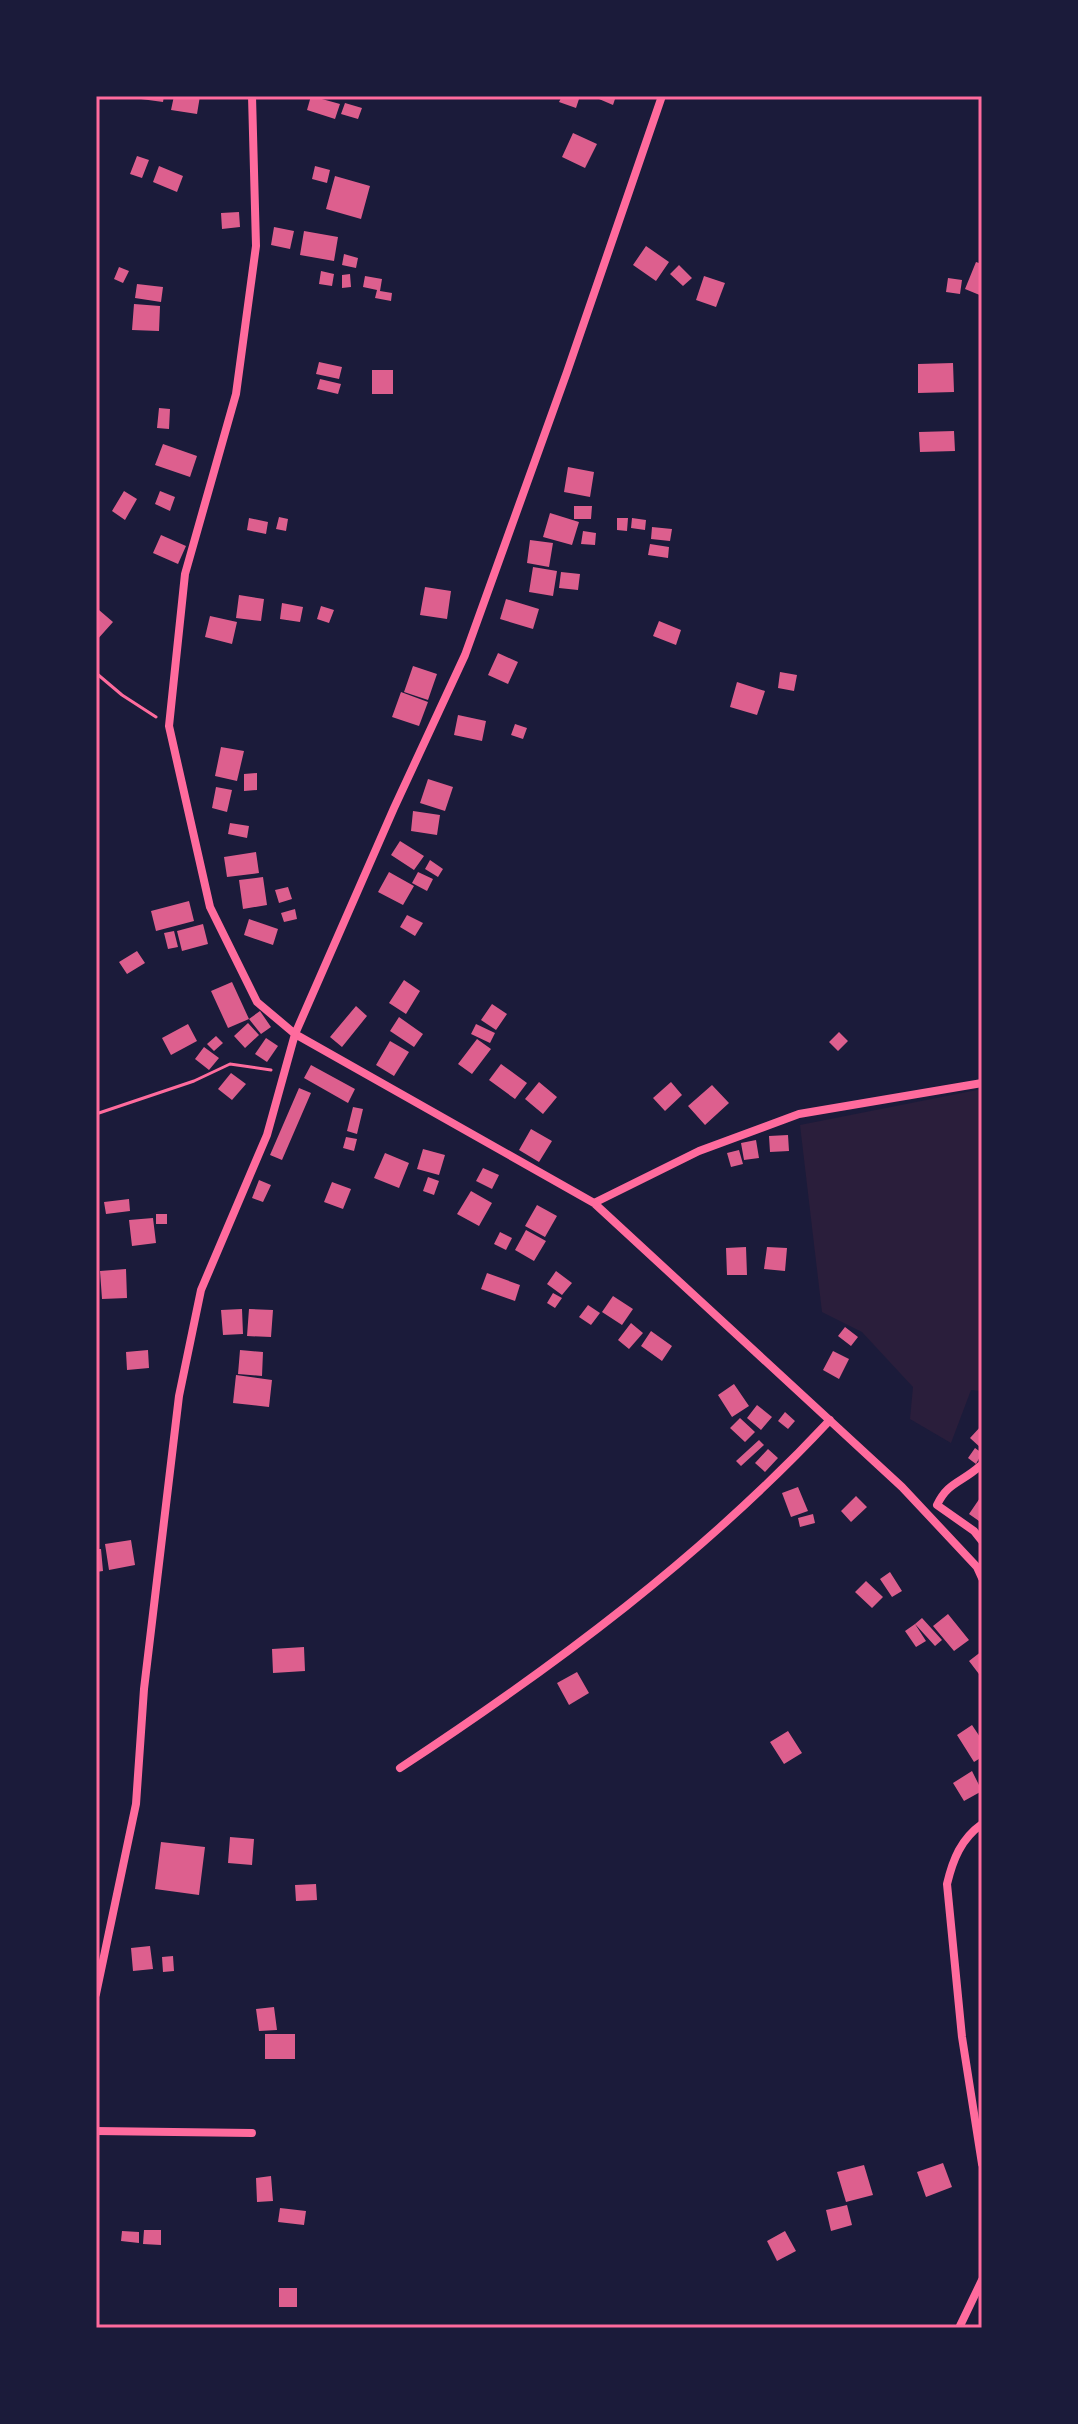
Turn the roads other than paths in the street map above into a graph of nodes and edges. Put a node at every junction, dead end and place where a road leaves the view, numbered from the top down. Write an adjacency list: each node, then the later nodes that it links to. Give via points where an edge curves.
1 (252, 96): 3 (street, via 256,246 236,394 185,574 169,726 210,907 257,1002)
2 (662, 96): 3 (street, via 465,655)
3 (295, 1034): 5 (street); 12 (street, via 267,1135 201,1290 179,1396 144,1689 136,1804)
4 (982, 1083): 5 (street, via 799,1114 699,1151)
5 (594, 1203): 6 (street)
6 (830, 1420): 9 (street, via 902,1487); 10 (street, via 748,1503 635,1601)
7 (980, 1466): 8 (street, via 945,1489 937,1505)
8 (982, 1541)
9 (982, 1578)
10 (400, 1768)
11 (982, 1824): 15 (street, via 968,1834 952,1861 947,1884 962,2037)
12 (96, 1994)
13 (96, 2131): 14 (street)
14 (252, 2133)
15 (982, 2164)
16 (982, 2280): 17 (street)
17 (959, 2328)

